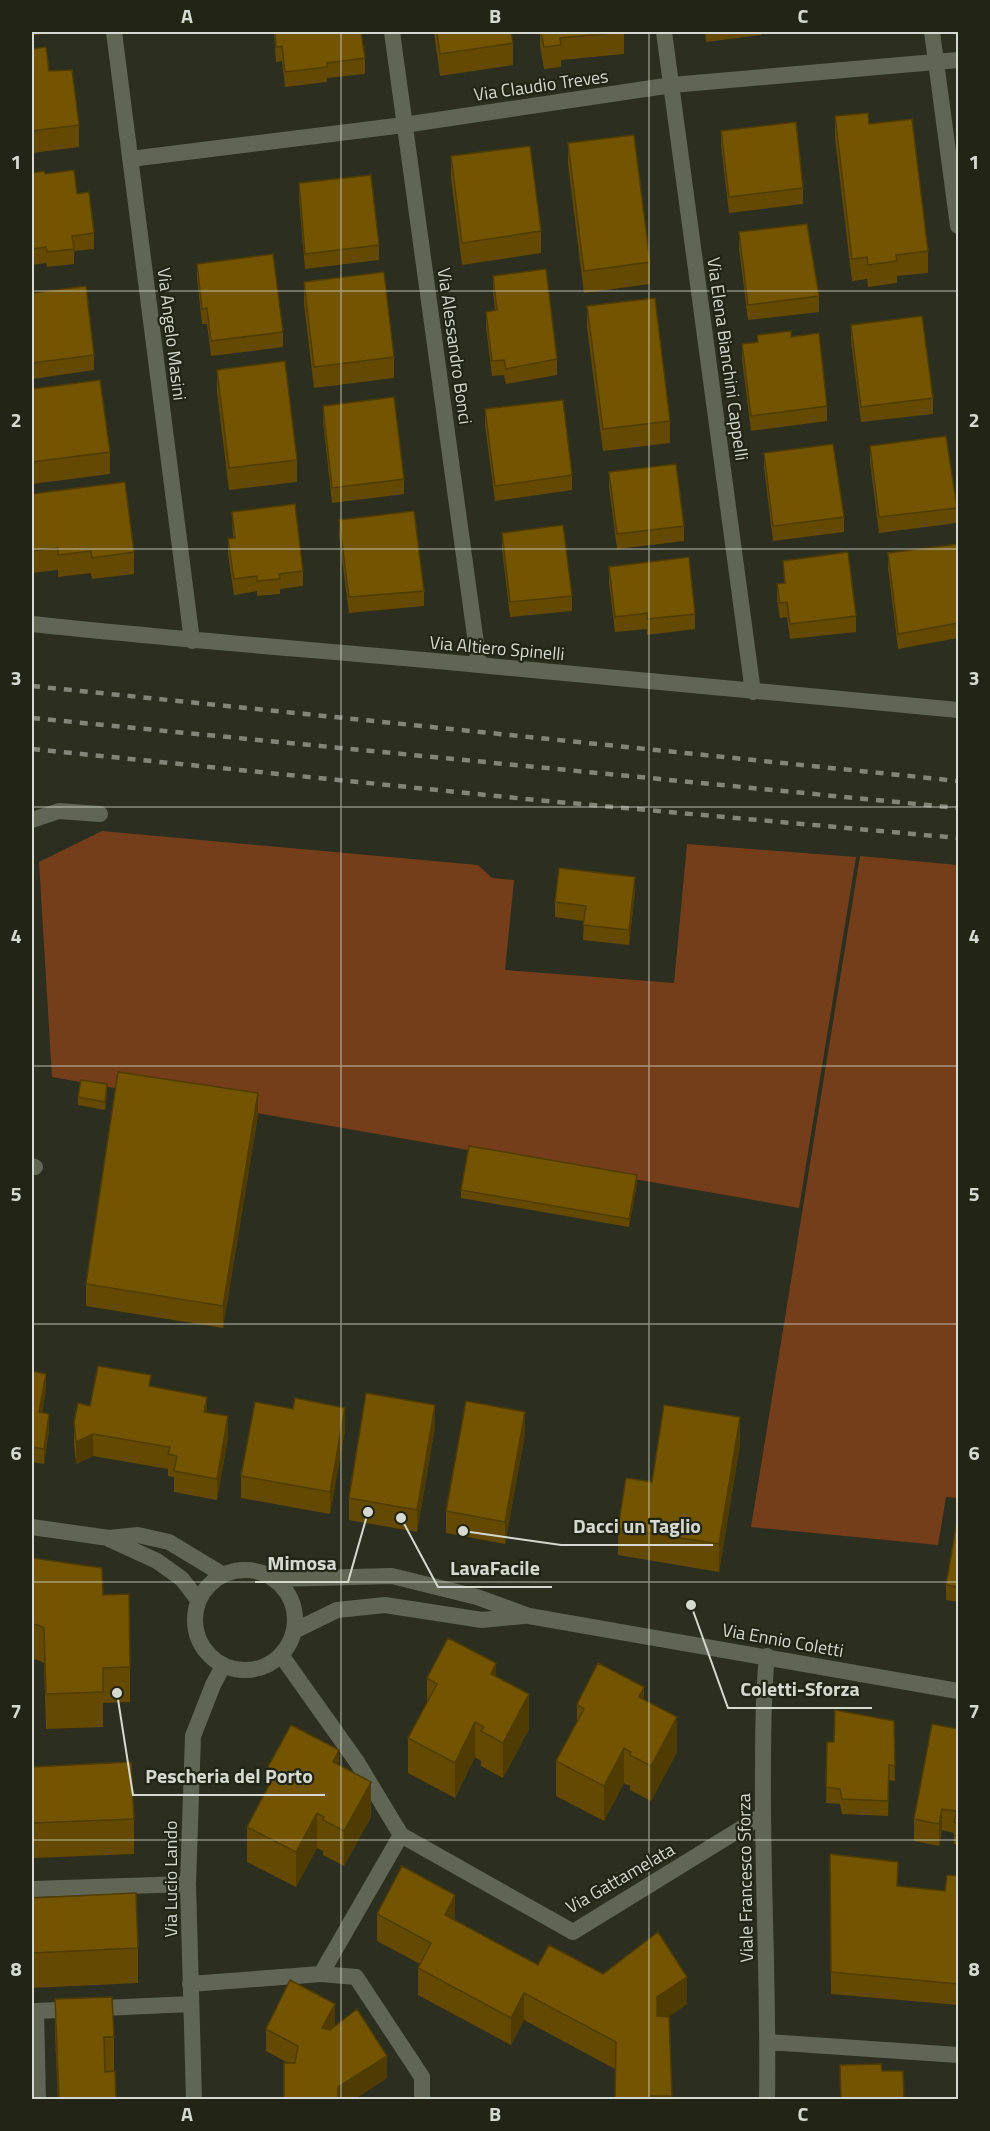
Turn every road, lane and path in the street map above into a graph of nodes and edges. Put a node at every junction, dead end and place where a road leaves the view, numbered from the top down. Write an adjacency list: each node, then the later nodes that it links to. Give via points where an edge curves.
1 (114, 32): 9 (street, Via Angelo Masini)
2 (392, 32): 8 (street, Via Alessandro Bonci)
3 (664, 32): 7 (street, Via Elena Bianchini Cappelli)
4 (932, 32): 6 (street)
5 (958, 60): 6 (street, Via Claudio Treves)
6 (936, 63): 7 (street, Via Claudio Treves); 10 (street)
7 (672, 85): 8 (street, Via Claudio Treves); 14 (street, Via Elena Bianchini Cappelli)
8 (404, 125): 9 (street, Via Claudio Treves); 13 (street, Via Alessandro Bonci)
9 (130, 159): 12 (street, Via Angelo Masini)
10 (958, 226)
11 (32, 624): 12 (street, Via Altiero Spinelli)
12 (192, 641): 13 (street, Via Altiero Spinelli)
13 (479, 665): 14 (street, Via Altiero Spinelli)
14 (753, 693): 15 (street, Via Altiero Spinelli)
15 (958, 710)
16 (100, 814): 17 (street, via 59,811)
17 (32, 820)
18 (32, 1527): 19 (street)
19 (109, 1538): 20 (street, via 138,1535 169,1542); 22 (street, via 157,1561 182,1579)
20 (222, 1574): 21 (street, Via Ennio Coletti, via 240,1569 259,1571); 22 (street)
21 (275, 1579): 23 (street, Via Ennio Coletti, via 392,1576 477,1597); 24 (street, via 290,1597 296,1620)
22 (198, 1600): 27 (street, via 194,1619 197,1638 208,1655)
23 (529, 1616): 24 (street, Via Ennio Coletti, via 482,1620 385,1605 337,1610); 26 (street, Via Ennio Coletti)
24 (294, 1631): 25 (street)
25 (280, 1655): 27 (street, via 254,1670); 30 (street, Via Gattamelata, via 357,1762)
26 (766, 1656): 28 (street, Via Ennio Coletti); 29 (street, Viale Francesco Sforza)
27 (223, 1666): 31 (street, Via Lucio Lando, via 193,1736)
28 (958, 1691)
29 (763, 1815): 30 (street, Via Gattamelata, via 573,1932); 37 (street, Viale Francesco Sforza)
30 (401, 1835): 33 (street)
31 (188, 1884): 32 (street); 34 (street, Via Lucio Lando)
32 (32, 1888)
33 (321, 1974): 34 (street); 41 (street, via 356,1977 422,2077)
34 (190, 1984): 35 (street, Via Lucio Lando)
35 (191, 2004): 36 (street); 40 (street, Via Lucio Lando)
36 (34, 2011): 39 (street)
37 (768, 2042): 38 (street); 42 (street, Viale Francesco Sforza)
38 (958, 2055)
39 (38, 2100)
40 (194, 2100)
41 (422, 2100)
42 (767, 2100)

